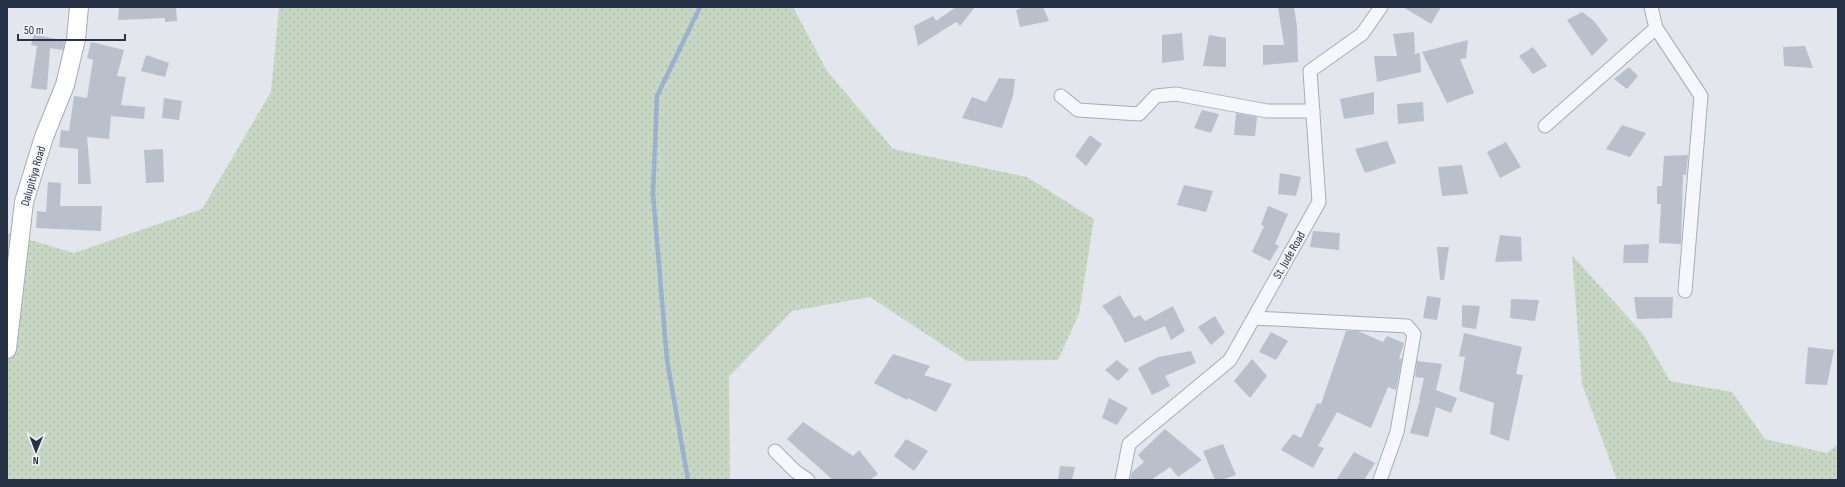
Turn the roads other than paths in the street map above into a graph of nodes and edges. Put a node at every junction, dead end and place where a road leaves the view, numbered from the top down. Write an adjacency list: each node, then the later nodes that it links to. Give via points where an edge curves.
1 (79, 7): 10 (street, Dalupitiya Road, via 76,39 65,85 24,202)
2 (1381, 7): 6 (street, St. Jude Road, via 1362,34 1310,71)
3 (1651, 7): 4 (street)
4 (1656, 28): 7 (street); 8 (street, via 1702,96)
5 (1061, 96): 6 (street, via 1078,110 1139,114 1156,96 1176,94 1268,111)
6 (1313, 111): 9 (street, St. Jude Road, via 1319,202)
7 (1544, 126)
8 (1685, 291)
9 (1254, 318): 13 (street, St. Jude Road, via 1230,360 1129,444); 14 (street, via 1407,326 1414,334 1397,432)
10 (7, 349)
11 (775, 451): 12 (street)
12 (808, 480)
13 (1122, 480)
14 (1380, 480)

